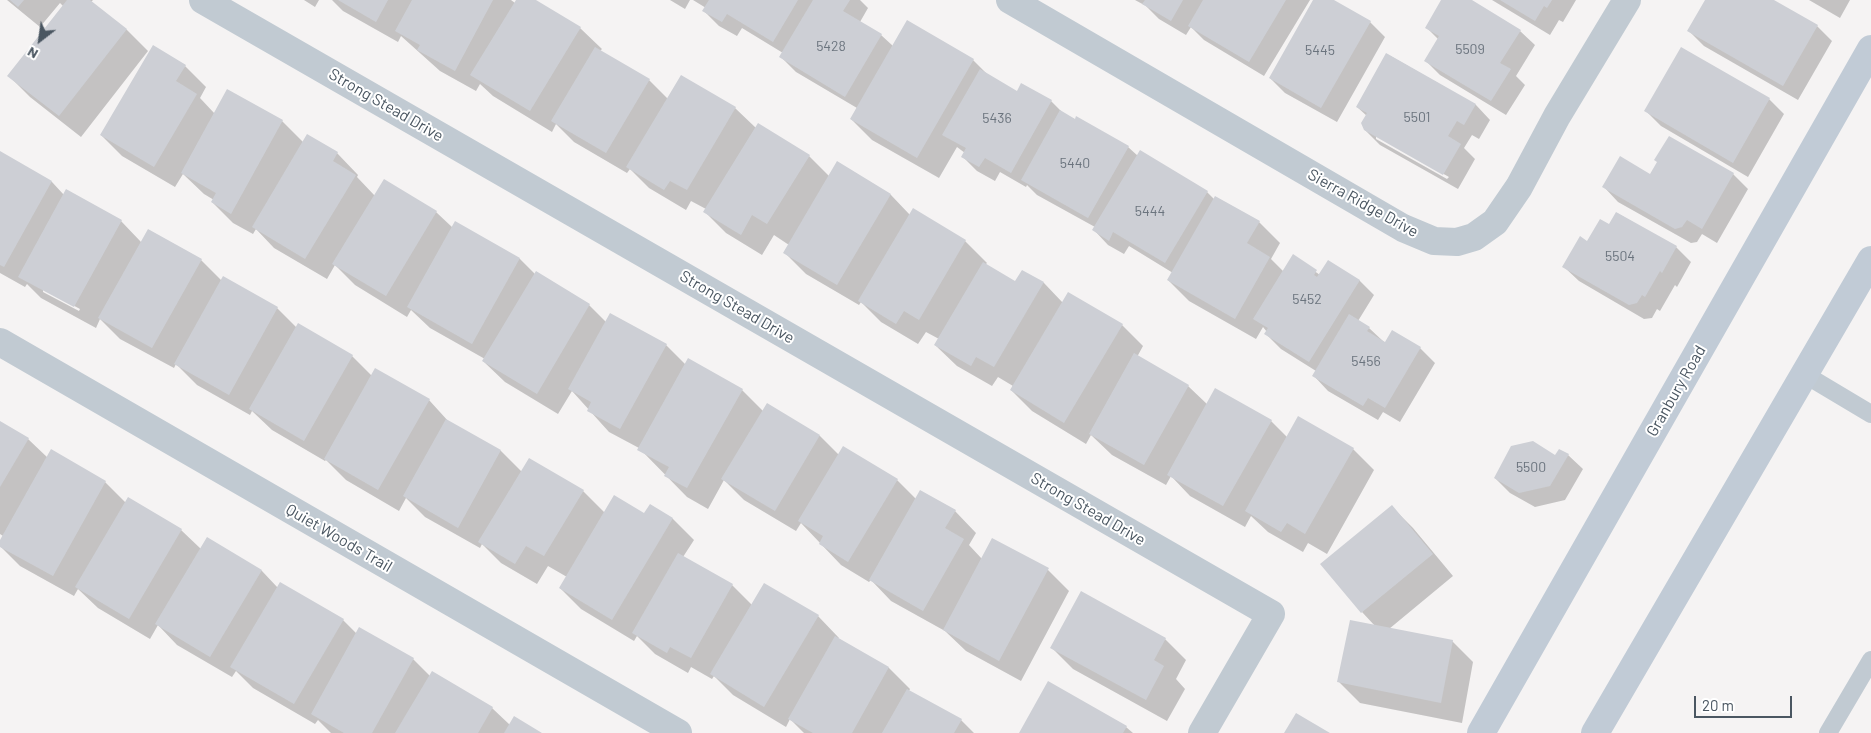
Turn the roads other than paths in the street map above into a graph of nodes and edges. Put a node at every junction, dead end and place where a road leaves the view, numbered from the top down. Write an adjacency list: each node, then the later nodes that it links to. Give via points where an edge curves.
1 (203, 0): 11 (street, Strong Stead Drive, via 1271,614)
2 (1010, 0): 3 (street, Sierra Ridge Drive, via 1403,228 1434,240 1457,242 1474,237 1496,222)
3 (1627, 0)
4 (1871, 49): 12 (main road, Granbury Road)
5 (1871, 260): 7 (main road)
6 (0, 342): 10 (street, Quiet Woods Trail)
7 (1804, 374): 8 (lane); 13 (main road)
8 (1871, 414)
9 (1871, 660): 14 (lane)
10 (678, 733)
11 (1202, 733)
12 (1481, 733)
13 (1595, 733)
14 (1828, 733)

